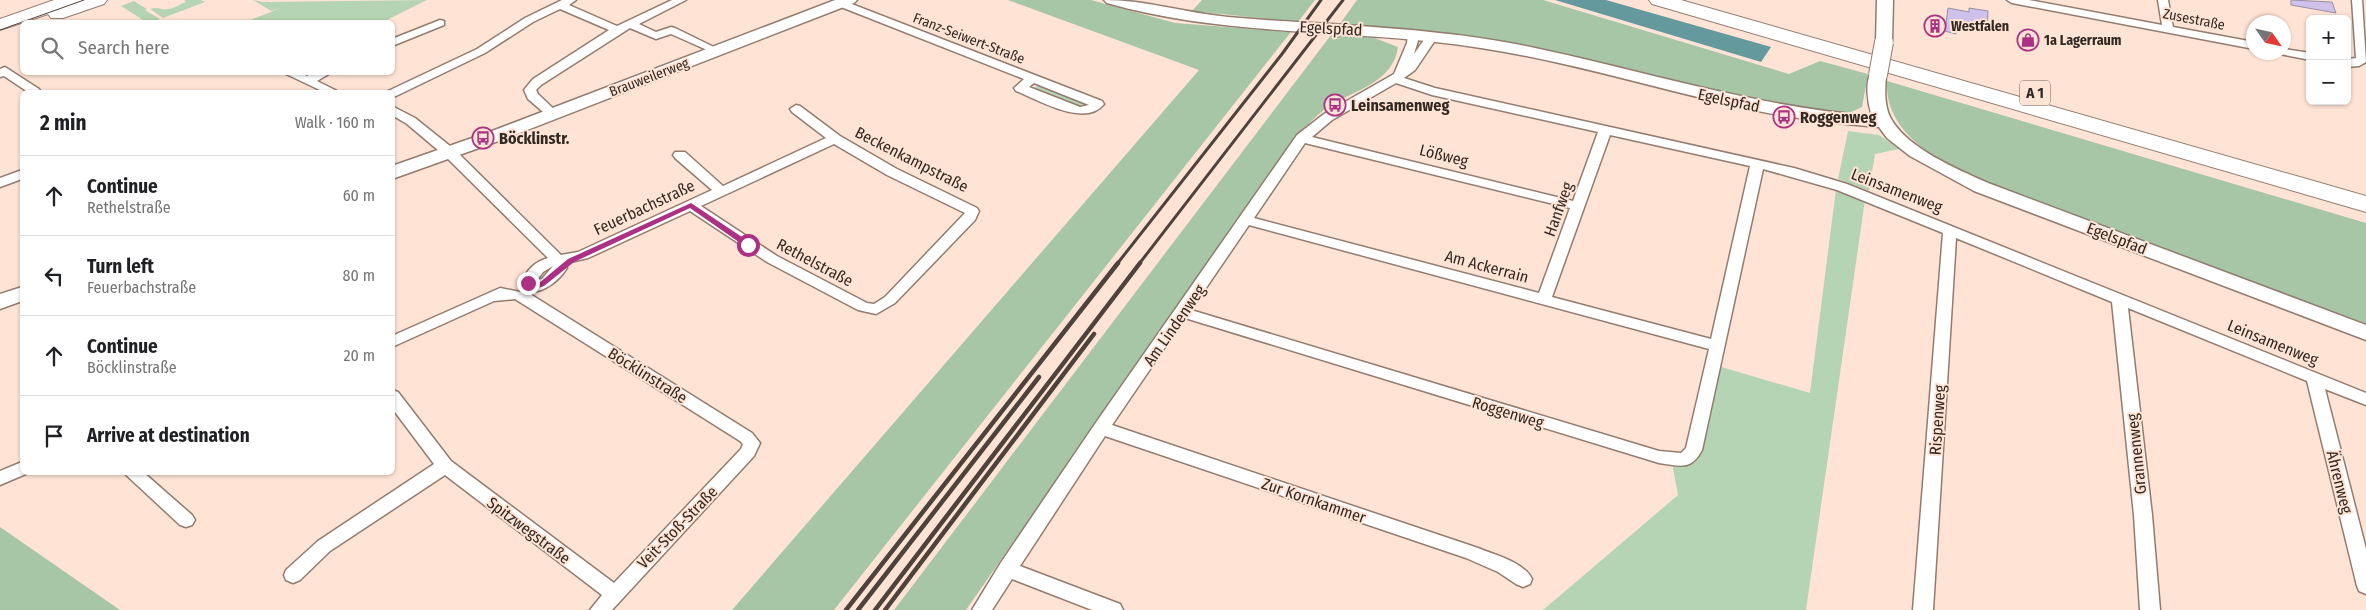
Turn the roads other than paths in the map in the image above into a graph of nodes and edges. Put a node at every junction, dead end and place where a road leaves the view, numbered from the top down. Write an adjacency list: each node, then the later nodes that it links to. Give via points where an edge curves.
1 (71, 0): 15 (main road)
2 (98, 0): 13 (main road)
3 (681, 0): 14 (street)
4 (1112, 0): 20 (street, Egelspfad, via 1200,20)
5 (1660, 0): 53 (highway, A 1)
6 (1703, 0): 51 (highway, A 1)
7 (1885, 0): 41 (street, bridge, via 1884,42 1878,74 1878,102)
8 (2012, 0): 19 (street, Zusestraße)
9 (2163, 0): 19 (street)
10 (2357, 0): 28 (street, via 2362,59)
11 (564, 2): 18 (street); 37 (street, via 481,51)
12 (844, 2): 25 (street, Brauweilerweg); 33 (street, Franz-Seiwert-Straße)
13 (40, 20)
14 (630, 24): 18 (street); 25 (street, via 656,36 671,30)
15 (0, 25)
16 (20, 28): 21 (main road)
17 (452, 29): 23 (street, via 435,20)
18 (617, 30): 40 (street, via 556,68 530,90 532,96)
19 (2168, 30): 24 (street, Zusestraße)
20 (1414, 34): 22 (street, Egelspfad); 32 (street)
21 (0, 35)
22 (1432, 36): 32 (street, Am Lindenweg, via 1411,66); 41 (street, Egelspfad, via 1519,50 1790,113)
23 (395, 41)
24 (2246, 45)
25 (716, 50): 40 (street, Brauweilerweg)
26 (2291, 53): 27 (street)
27 (2306, 55)
28 (2351, 63)
29 (0, 73): 35 (street, via 5,72)
30 (294, 75): 34 (street)
31 (320, 75): 34 (street)
32 (1397, 76): 42 (street, Leinsamenweg, via 1432,91); 43 (street, Am Lindenweg, via 1328,116)
33 (1032, 79): 33 (street, Franz-Seiwert-Straße, via 1060,89 1098,104 1088,111 1078,111 1020,88)
34 (307, 81): 36 (street)
35 (32, 90)
36 (328, 90)
37 (395, 92)
38 (796, 109): 44 (street)
39 (395, 112): 45 (street)
40 (553, 114): 45 (street, Brauweilerweg)
41 (1885, 122): 70 (street, Egelspfad, via 1923,157 1981,187)
42 (1605, 130): 47 (street, Leinsamenweg); 55 (street, Hanfweg)
43 (1302, 138): 55 (street, Lößweg); 56 (street, Am Lindenweg)
44 (835, 139): 52 (street, Feuerbachstraße); 68 (street, Beckenkampstraße, via 892,172 972,211 970,217 890,300)
45 (450, 153): 48 (street, Brauweilerweg); 58 (street)
46 (680, 155): 52 (street, Feuerbachstraße)
47 (1757, 164): 57 (street, Leinsamenweg, via 1842,186); 72 (street, Roggenweg)
48 (395, 172)
49 (20, 175): 50 (street)
50 (0, 183)
51 (2366, 189)
52 (721, 191): 54 (street, Feuerbachstraße)
53 (2366, 204)
54 (691, 205): 59 (street, Feuerbachstraße); 68 (street, Rethelstraße, via 772,259 863,307)
55 (1577, 206): 65 (street, Hanfweg)
56 (1248, 220): 65 (street, Am Ackerrain); 69 (street, Am Lindenweg)
57 (1950, 229): 63 (street, Leinsamenweg); 91 (street, Rispenweg)
58 (544, 246): 59 (street); 60 (street, via 545,253)
59 (553, 272): 60 (street, via 546,262); 60 (street, via 535,286); 67 (street, via 542,294 540,302)
60 (532, 276): 62 (street); 64 (street)
61 (20, 295): 66 (street)
62 (491, 297): 64 (street, Böcklinstraße, via 515,294); 71 (street)
63 (2119, 298): 73 (street, Leinsamenweg); 92 (street, Grannenweg)
64 (528, 299): 67 (street, Böcklinstraße)
65 (1544, 299): 72 (street, Am Ackerrain)
66 (0, 302)
67 (543, 308): 77 (street, Böcklinstraße)
68 (876, 309)
69 (1182, 312): 72 (street, Roggenweg, via 1678,461 1690,456 1694,450); 76 (street, Am Lindenweg)
70 (2366, 333)
71 (395, 341)
72 (1718, 346)
73 (2314, 377): 74 (street, Leinsamenweg); 86 (street, Ährenweg)
74 (2366, 399)
75 (395, 400): 78 (street, Spitzwegstraße)
76 (1101, 428): 83 (street, Am Lindenweg); 85 (street, Zur Kornkammer, via 1472,553 1505,567)
77 (752, 442): 87 (street, Veit-Stoß-Straße, via 748,452)
78 (444, 466): 84 (street, via 324,546); 87 (street, Spitzwegstraße)
79 (20, 469): 81 (street)
80 (134, 475): 82 (street)
81 (0, 478)
82 (186, 520)
83 (1007, 569): 89 (street, Am Lindenweg); 90 (street)
84 (293, 575)
85 (1523, 579)
86 (2366, 586)
87 (613, 593): 88 (street, Veit-Stoß-Straße)
88 (600, 610)
89 (982, 610)
90 (1113, 610)
91 (1923, 610)
92 (2150, 610)

